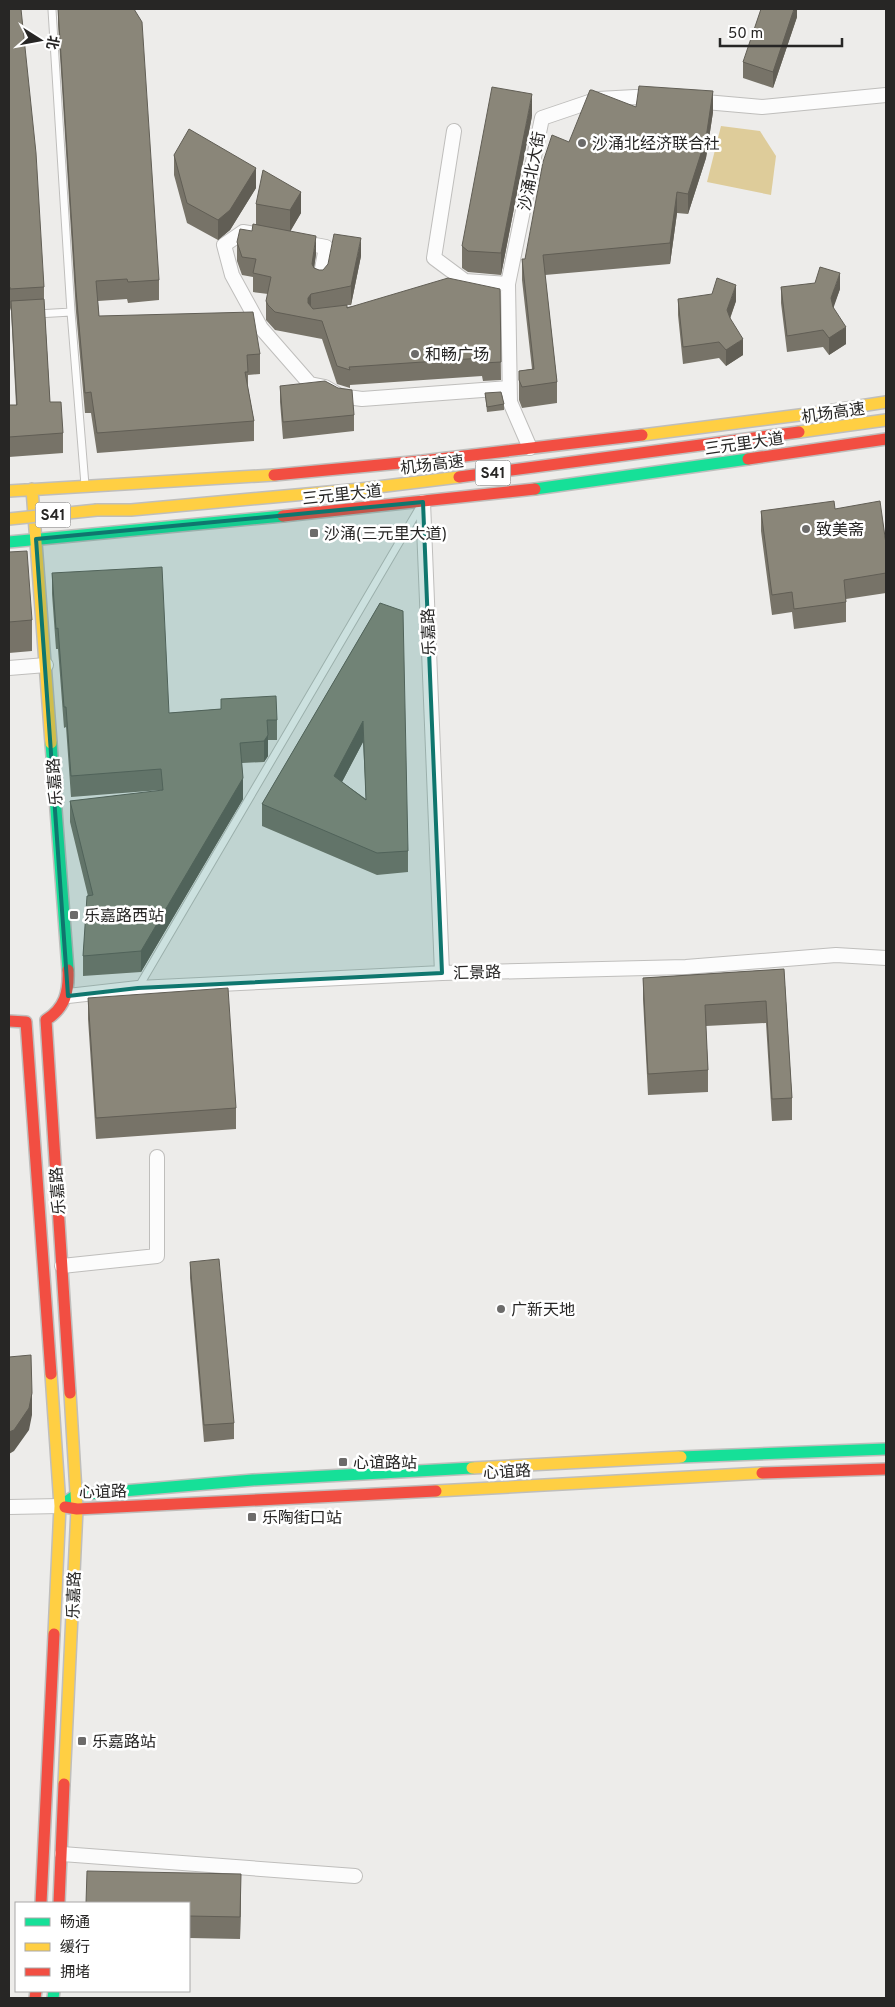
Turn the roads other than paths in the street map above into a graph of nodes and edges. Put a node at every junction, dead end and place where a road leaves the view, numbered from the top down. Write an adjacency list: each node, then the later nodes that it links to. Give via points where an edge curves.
1 (52, 10): 10 (lane)
2 (886, 95): 4 (street, via 762,107)
3 (664, 99): 9 (street, 沙涌北大街, via 598,98 542,118)
4 (684, 100)
5 (454, 131): 9 (street, via 434,258 465,281)
6 (270, 237): 12 (street, via 243,232 224,245 232,275 261,328 310,384 325,387 340,396 362,399)
7 (289, 240): 8 (street, via 326,247)
8 (320, 280)
9 (508, 284): 12 (street, 沙涌北大街)
10 (71, 312): 11 (lane); 17 (lane)
11 (27, 315)
12 (509, 388): 16 (street, 沙涌北大街, via 510,402)
13 (886, 402): 16 (main road, 三元里大道)
14 (886, 420): 22 (main road, 机场高速 / S41, via 419,482 131,510)
15 (886, 439): 20 (main road, 三元里大道, via 539,489)
16 (530, 448): 17 (main road, 三元里大道, via 311,472)
17 (88, 485): 18 (main road, 三元里大道); 24 (street, via 80,502 81,517 84,525)
18 (32, 489): 19 (main road, 三元里大道); 25 (main road, 乐嘉路)
19 (9, 492)
20 (423, 502): 24 (main road, 三元里大道); 30 (street, 乐嘉路); 31 (lane)
21 (9, 510): 22 (main road, bridge)
22 (97, 510): 23 (main road, 机场高速 / S41, bridge)
23 (9, 519)
24 (99, 534): 25 (main road, 三元里大道)
25 (36, 540): 26 (main road, 三元里大道); 27 (main road, 乐嘉路)
26 (9, 542)
27 (46, 665): 28 (street); 32 (main road, 乐嘉路)
28 (9, 668)
29 (886, 958): 30 (street, 汇景路, via 836,955 686,967)
30 (442, 973): 31 (street, 汇景路)
31 (138, 988): 32 (street, 汇景路)
32 (68, 996): 33 (main road, via 58,1014)
33 (46, 1020): 35 (main road); 37 (main road, 乐嘉路)
34 (9, 1021): 35 (main road)
35 (26, 1022): 41 (main road, 乐嘉路)
36 (157, 1157): 37 (street, via 157,1256)
37 (62, 1266): 40 (main road, 乐嘉路)
38 (886, 1449): 40 (main road, 心谊路, via 253,1480)
39 (886, 1469): 43 (main road, 心谊路)
40 (76, 1495): 41 (main road, 心谊路); 43 (main road, 乐嘉路)
41 (60, 1506): 42 (street); 43 (main road, 心谊路); 46 (main road, 乐嘉路)
42 (9, 1507)
43 (76, 1509): 44 (main road, 乐嘉路)
44 (62, 1854): 45 (street); 47 (main road, 乐嘉路)
45 (355, 1876)
46 (41, 1902)
47 (59, 1902)

